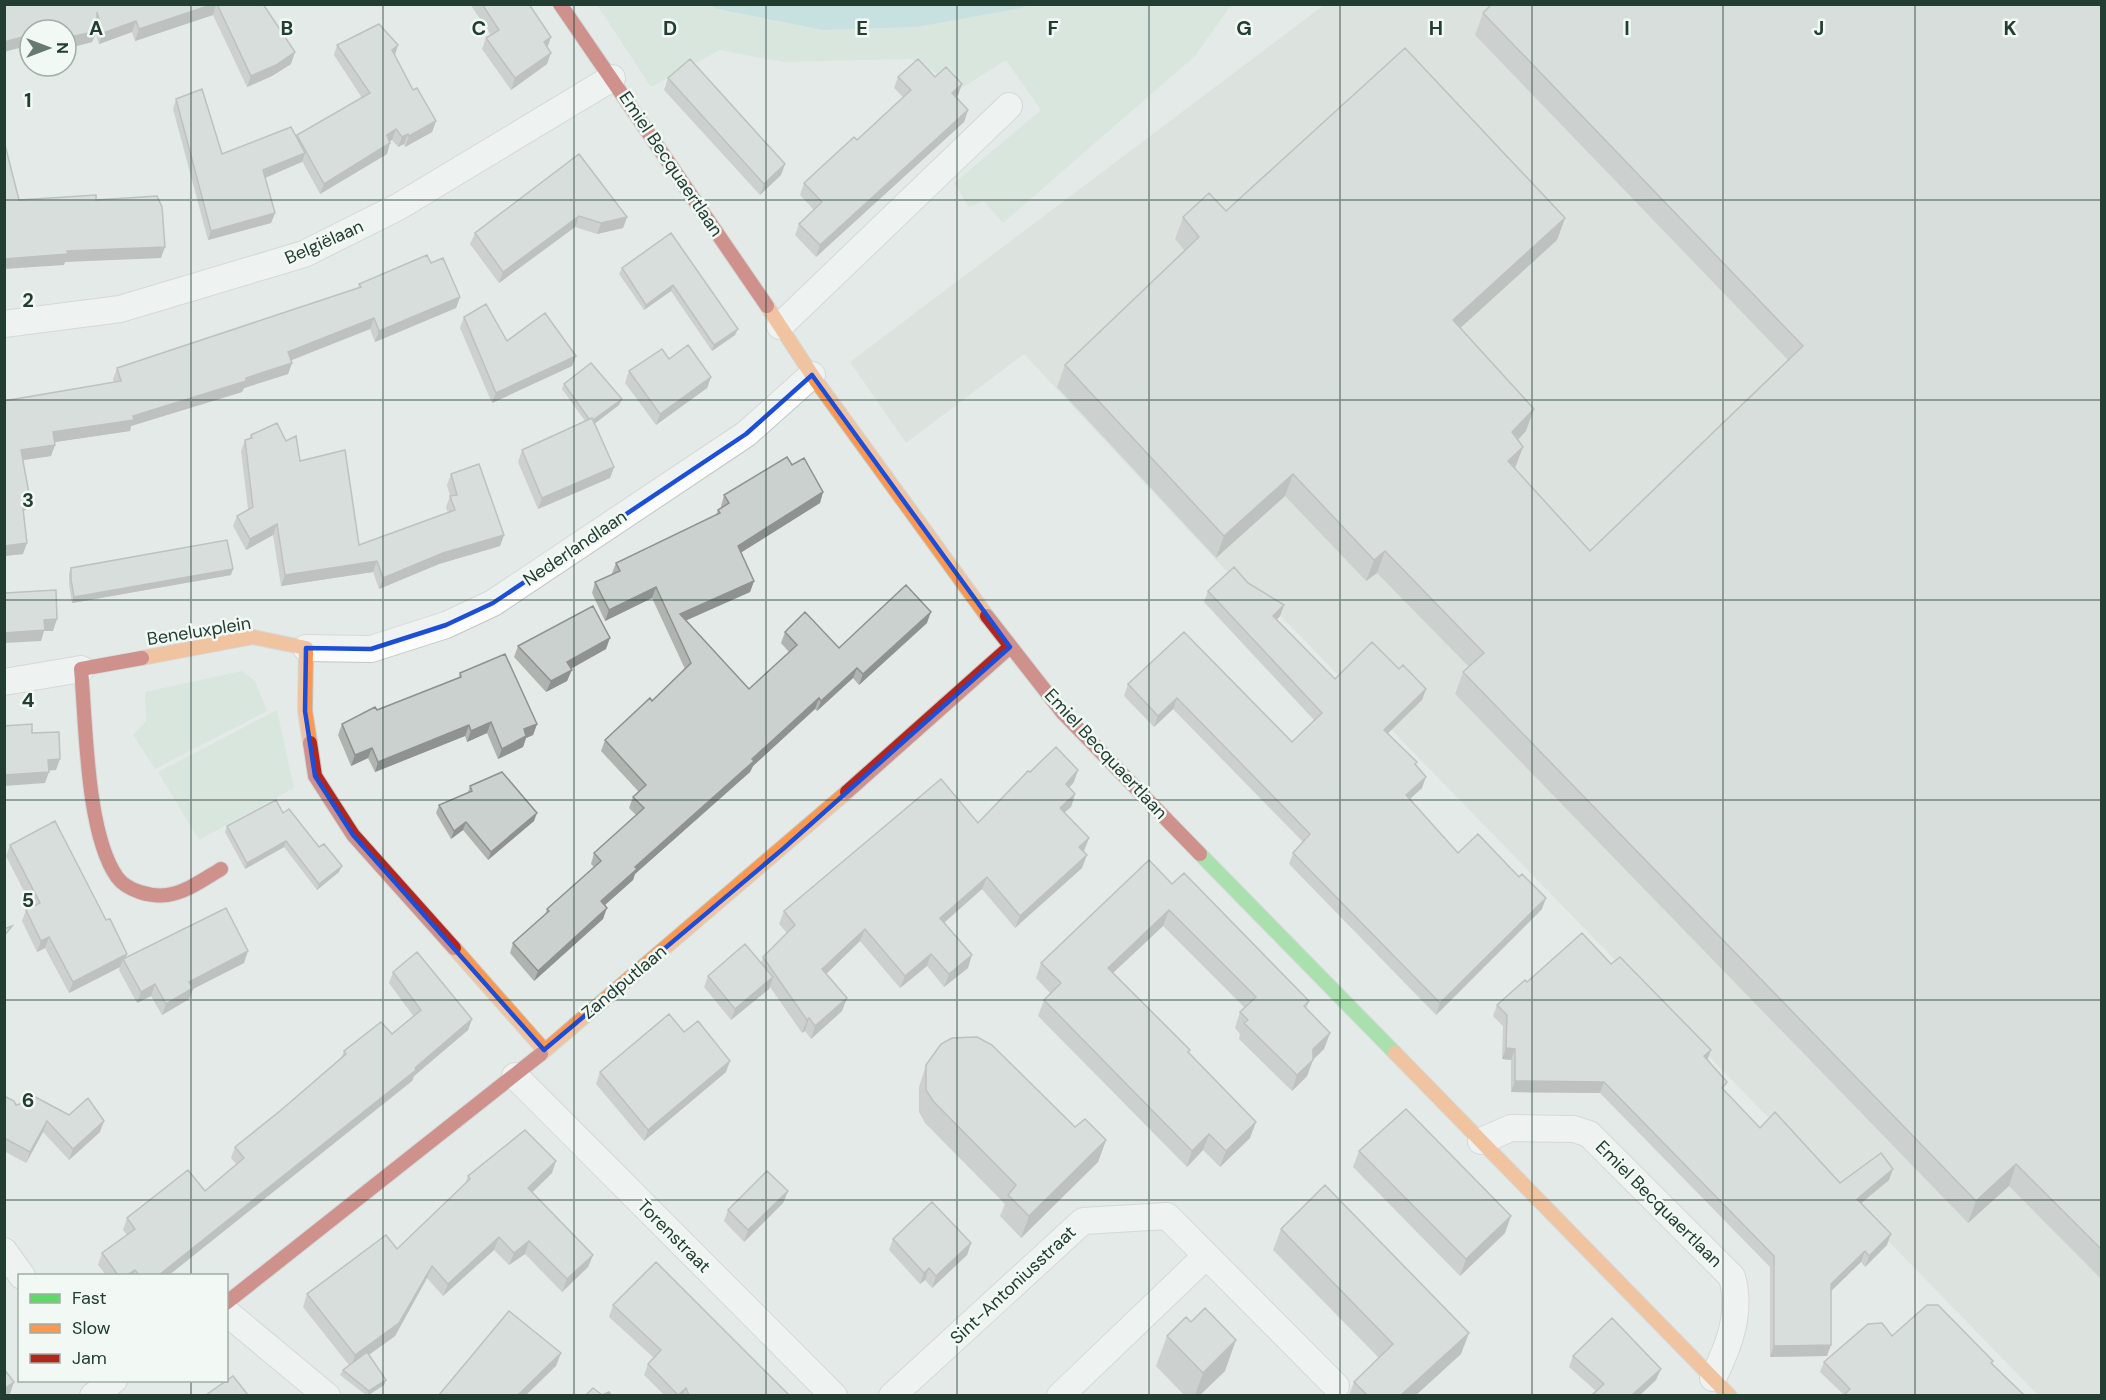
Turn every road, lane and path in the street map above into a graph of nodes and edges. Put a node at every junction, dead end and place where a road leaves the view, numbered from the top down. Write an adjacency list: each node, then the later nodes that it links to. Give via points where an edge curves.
1 (560, 4): 2 (street, Emiel Becquaertlaan)
2 (612, 78): 4 (street, Belgiëlaan, via 398,207 304,254 120,309); 5 (street, Emiel Becquaertlaan)
3 (1009, 106): 5 (street)
4 (4, 324)
5 (780, 326): 6 (street, Emiel Becquaertlaan)
6 (812, 375): 7 (street, Emiel Becquaertlaan); 8 (street, Nederlandlaan, via 746,434 493,603 446,625 371,649)
7 (1010, 647): 12 (street, Zandputlaan, via 784,848); 14 (street, Emiel Becquaertlaan, via 1062,712)
8 (306, 648): 9 (street, Beneluxplein, via 253,637); 12 (street, via 305,711 315,776 353,835)
9 (81, 669): 10 (street); 11 (street, via 96,814 107,858 118,878 137,891 160,896 184,890)
10 (4, 682)
11 (221, 869)
12 (544, 1050): 13 (street, Zandputlaan)
13 (515, 1076): 18 (street, Zandputlaan); 23 (street, Torenstraat)
14 (1481, 1141): 21 (street, Emiel Becquaertlaan); 21 (street, Emiel Becquaertlaan, via 1511,1128 1574,1129 1589,1134 1732,1277 1737,1295)
15 (4, 1251): 17 (street)
16 (1206, 1256): 20 (street, Sint-Antoniusstraat); 24 (street, Sint-Antoniusstraat, via 1167,1216 1083,1221); 25 (street)
17 (21, 1274)
18 (228, 1301)
19 (228, 1314): 22 (street)
20 (1336, 1386)
21 (1721, 1387)
22 (327, 1395)
23 (834, 1395)
24 (892, 1395)
25 (1060, 1395)

